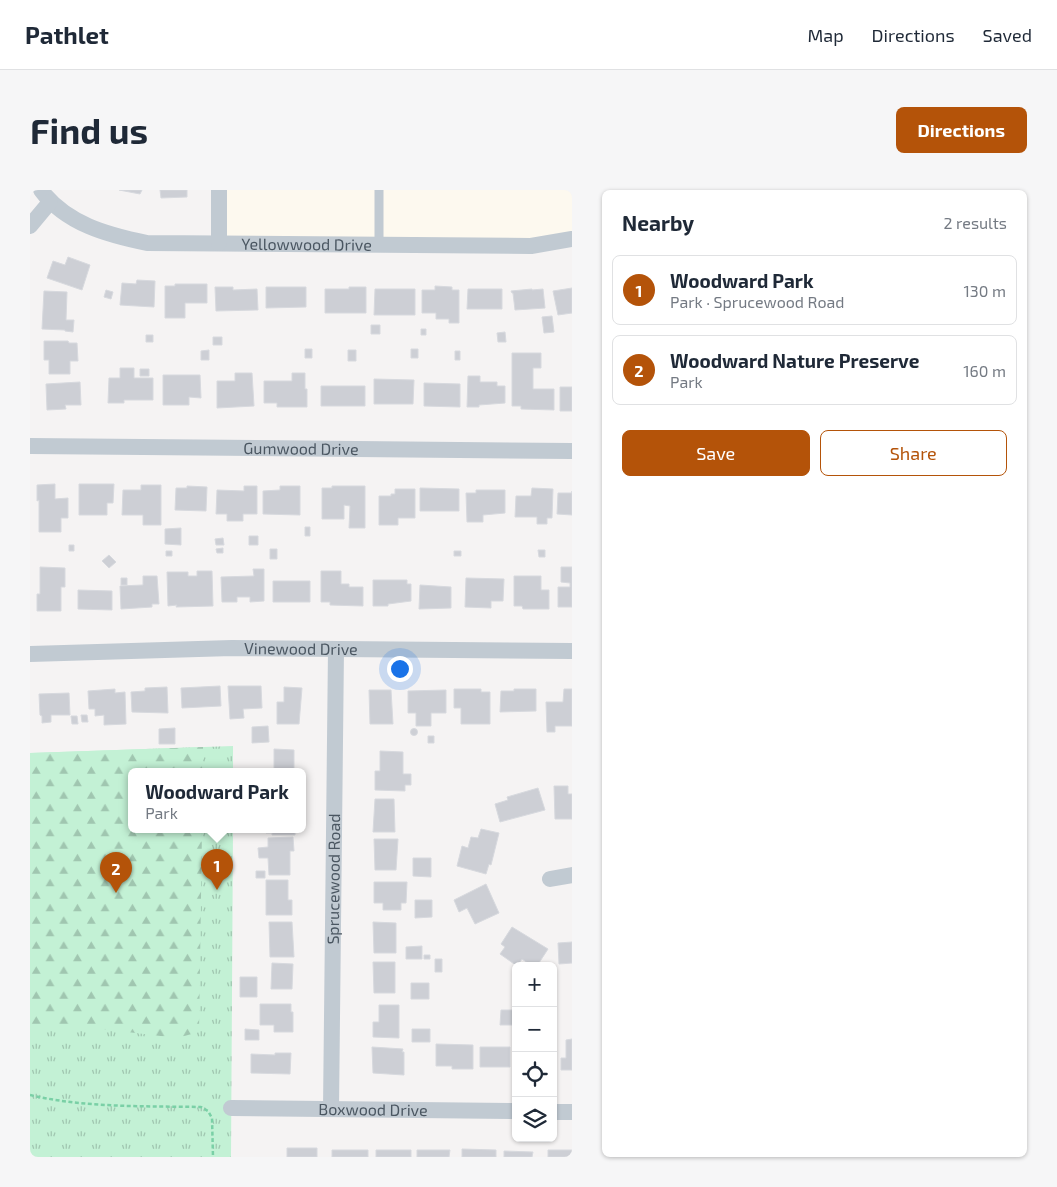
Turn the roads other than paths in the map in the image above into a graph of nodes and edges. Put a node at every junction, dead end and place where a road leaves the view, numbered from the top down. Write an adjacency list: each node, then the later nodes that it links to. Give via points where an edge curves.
1 (219, 190): 6 (street)
2 (379, 190): 7 (lane)
3 (46, 196): 4 (street); 6 (street, Yellowwood Drive, via 87,227 112,236 147,243)
4 (30, 226)
5 (572, 239): 7 (street, Yellowwood Drive, via 531,246)
6 (219, 243): 7 (street, Yellowwood Drive)
7 (379, 245)
8 (30, 446): 9 (street, Gumwood Drive)
9 (572, 451)
10 (336, 649): 11 (street, Vinewood Drive); 12 (street, Vinewood Drive, via 232,648); 16 (street, Sprucewood Road)
11 (572, 651)
12 (30, 654)
13 (572, 875): 14 (street)
14 (550, 879)
15 (231, 1108): 16 (street, Boxwood Drive)
16 (332, 1109): 17 (street, Boxwood Drive)
17 (512, 1111)
18 (557, 1112): 19 (street)
19 (572, 1112)

